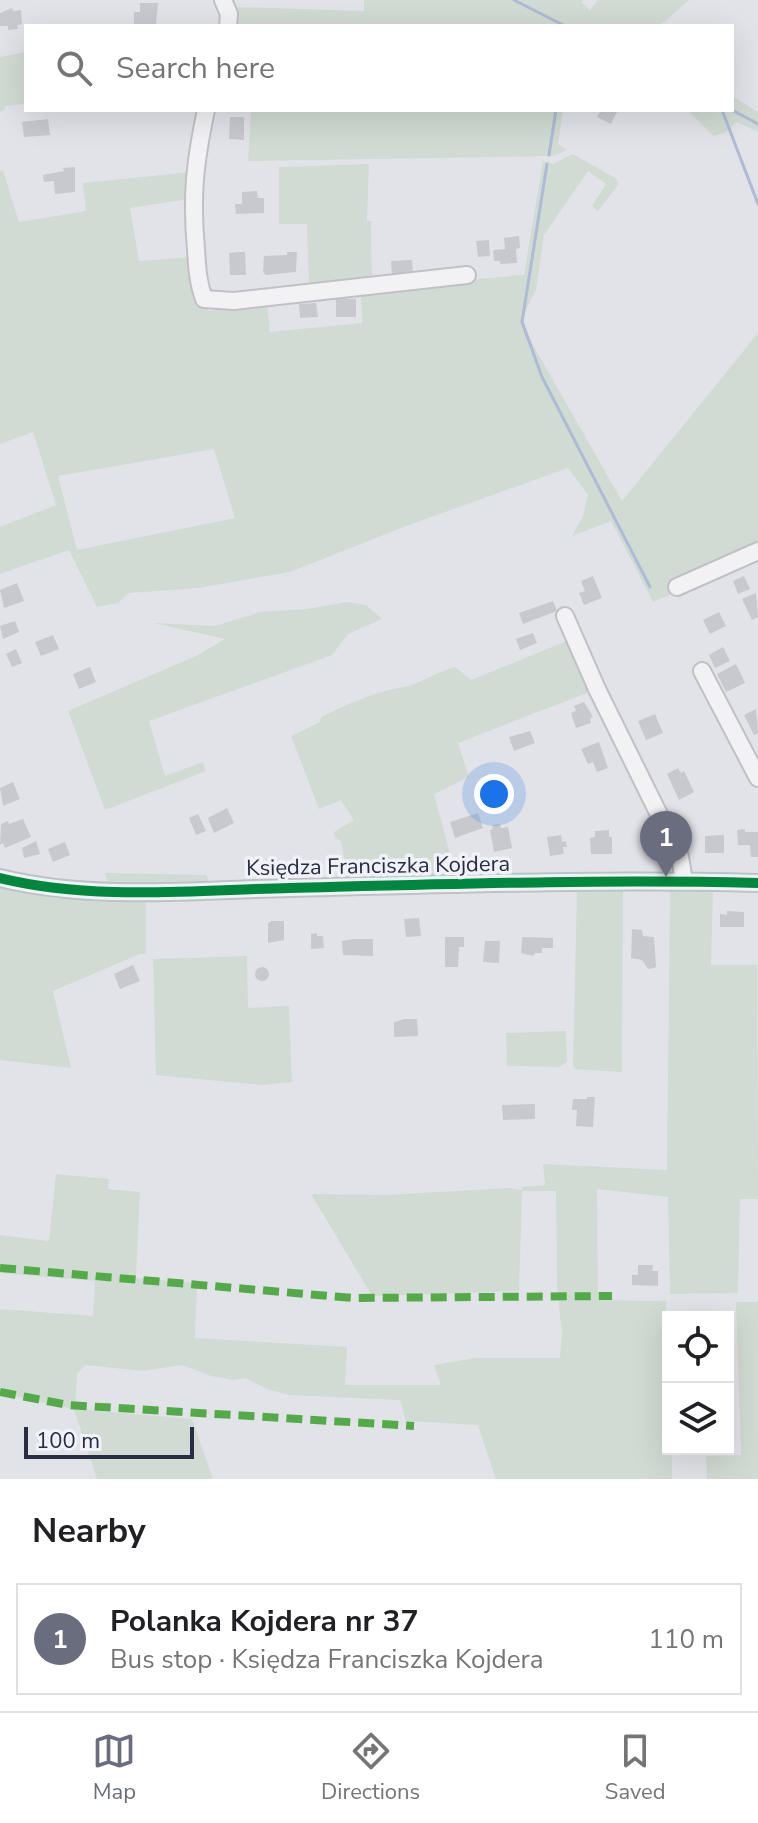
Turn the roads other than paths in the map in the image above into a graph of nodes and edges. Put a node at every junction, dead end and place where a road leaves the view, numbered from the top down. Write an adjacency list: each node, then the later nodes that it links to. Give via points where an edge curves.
1 (225, 2): 2 (street)
2 (228, 24)
3 (206, 112): 4 (street, via 192,208 204,299 234,301)
4 (467, 275)
5 (758, 551): 6 (street)
6 (677, 587)
7 (565, 616): 11 (street, via 680,857)
8 (702, 671): 9 (street)
9 (758, 778)
10 (0, 878): 11 (street, Księdza Franciszka Kojdera, via 150,892)
11 (684, 881): 12 (street, Księdza Franciszka Kojdera)
12 (758, 883)

